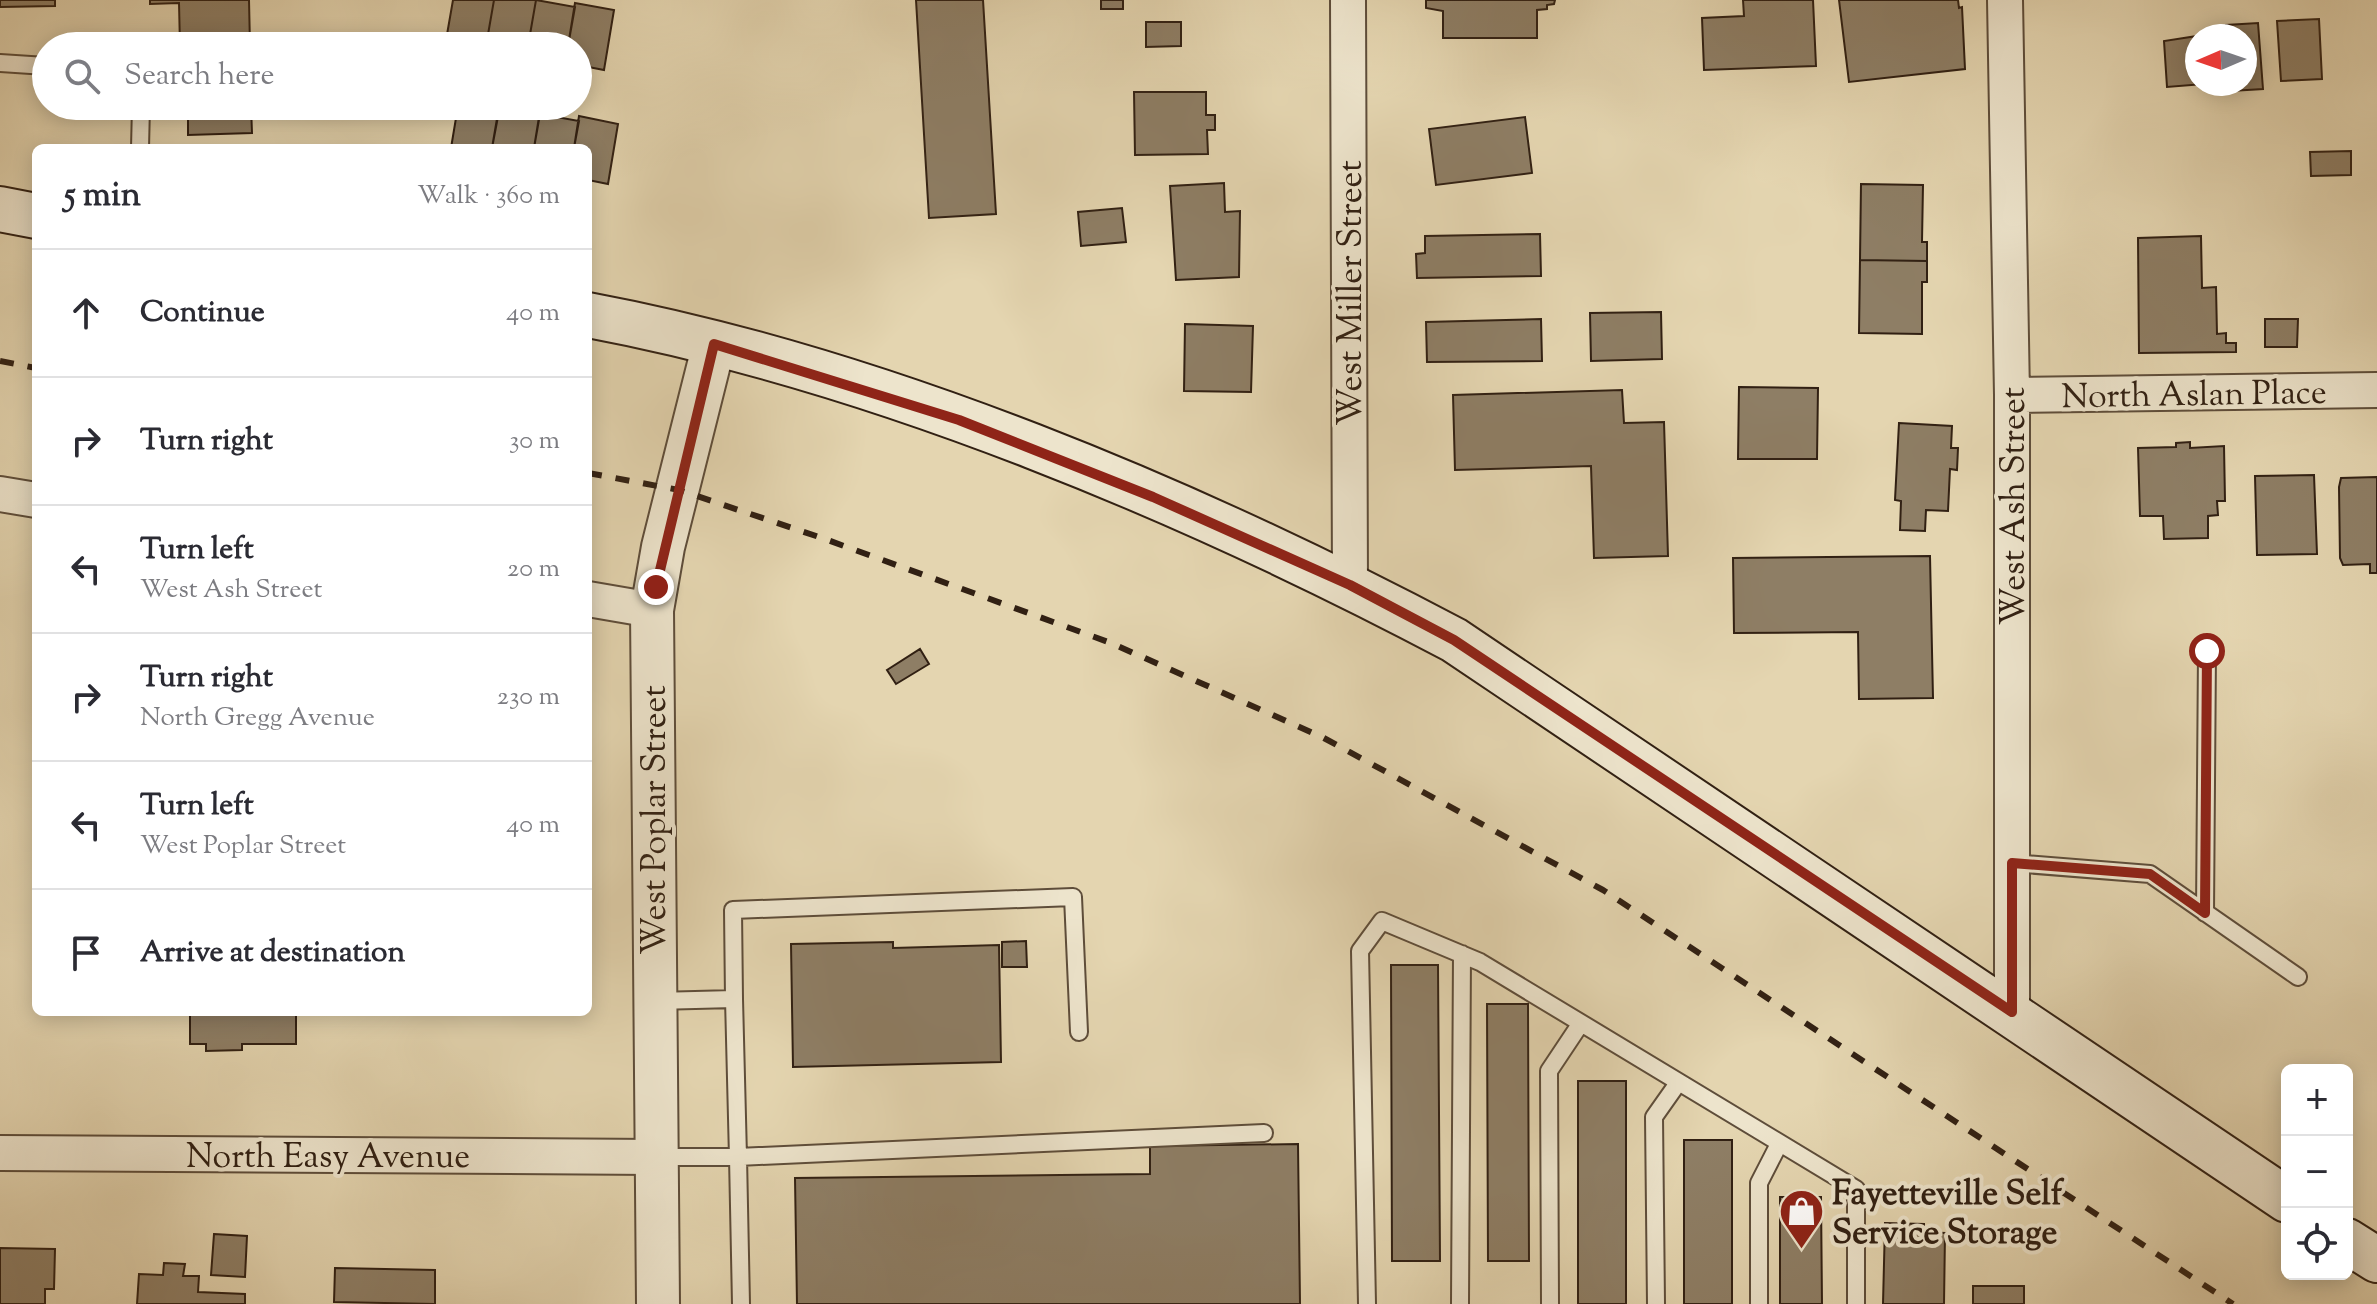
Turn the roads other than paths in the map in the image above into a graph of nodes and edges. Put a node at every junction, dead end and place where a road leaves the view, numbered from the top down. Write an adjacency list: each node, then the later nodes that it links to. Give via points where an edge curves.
1 (1348, 0): 15 (street, West Miller Street)
2 (2005, 0): 12 (street, West Ash Street)
3 (0, 63): 4 (lane)
4 (32, 65)
5 (141, 120): 6 (lane)
6 (140, 144)
7 (0, 209): 8 (main road)
8 (32, 215)
9 (592, 316): 10 (main road)
10 (714, 344): 15 (main road, via 959,420 1153,497); 17 (street, West Poplar Street)
11 (2377, 390): 12 (street, North Aslan Place)
12 (2012, 395): 19 (street, West Ash Street)
13 (0, 494): 14 (street)
14 (32, 499)
15 (1350, 585): 25 (main road, via 1454,640)
16 (592, 600): 17 (street)
17 (652, 610): 24 (street, West Poplar Street)
18 (2207, 651): 20 (lane)
19 (2012, 863): 20 (lane, via 2150,874); 25 (street, West Ash Street)
20 (2205, 913): 22 (lane)
21 (1462, 954): 26 (lane); 39 (lane, via 1382,921 1360,951); 40 (lane)
22 (2298, 977)
23 (734, 999): 24 (lane); 27 (lane, via 733,910 1073,897); 33 (lane)
24 (655, 1001): 32 (street, West Poplar Street)
25 (2012, 1012): 34 (main road)
26 (1581, 1023): 28 (lane); 41 (lane, via 1549,1071)
27 (1079, 1032)
28 (1678, 1083): 30 (lane); 42 (lane, via 1654,1117)
29 (1264, 1133): 33 (lane)
30 (1779, 1144): 43 (lane, via 1759,1183); 44 (lane, via 1856,1189)
31 (0, 1153): 32 (street, North Easy Avenue)
32 (656, 1157): 33 (lane); 37 (street, West Poplar Street)
33 (738, 1157): 38 (lane)
34 (2281, 1196)
35 (2353, 1245): 36 (main road)
36 (2377, 1260)
37 (658, 1304)
38 (741, 1304)
39 (1367, 1304)
40 (1460, 1304)
41 (1550, 1304)
42 (1656, 1304)
43 (1759, 1304)
44 (1856, 1304)

